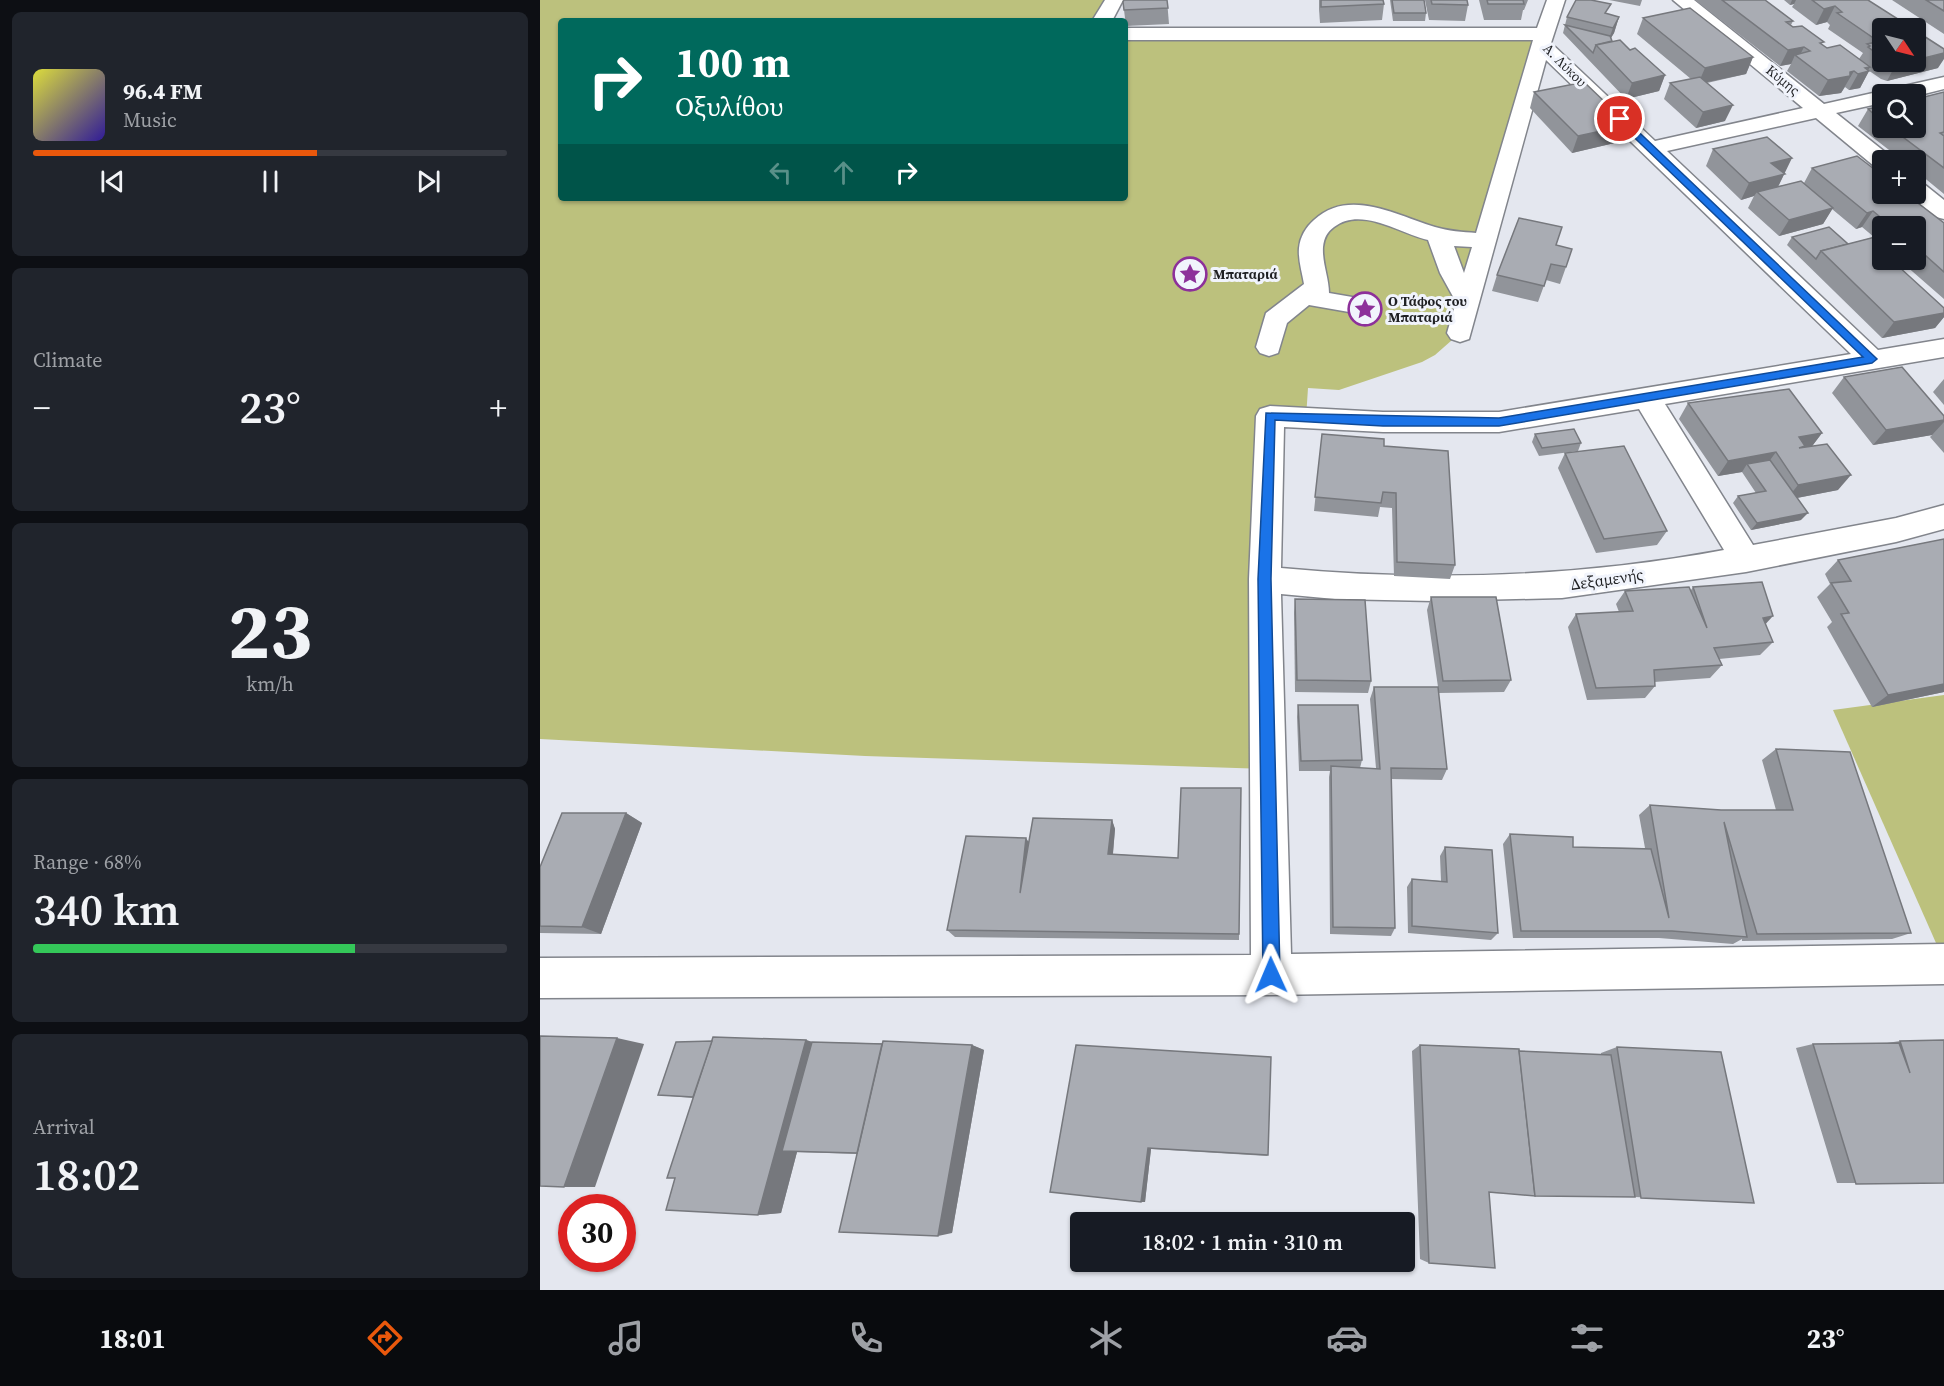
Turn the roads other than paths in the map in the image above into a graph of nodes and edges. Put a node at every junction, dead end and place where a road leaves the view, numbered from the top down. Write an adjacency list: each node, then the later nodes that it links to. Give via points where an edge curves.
1 (1114, 0): 4 (street)
2 (1556, 0): 6 (street)
3 (1682, 0): 10 (street, Κύμης)
4 (1104, 18)
5 (1128, 34): 6 (street, Α. Λύκου)
6 (1542, 39): 11 (street, Α. Λύκου); 16 (street)
7 (1944, 83): 8 (street)
8 (1926, 87)
9 (1872, 99): 10 (street)
10 (1821, 111): 11 (street); 12 (street, Κύμης)
11 (1652, 148): 23 (street, Α. Λύκου)
12 (1872, 153)
13 (1926, 197): 14 (street)
14 (1944, 212)
15 (1438, 236): 16 (street); 17 (street, via 1370,213 1341,213 1322,224 1312,238 1310,258); 18 (street, via 1452,273)
16 (1486, 241): 18 (street)
17 (1318, 286): 19 (street, via 1316,299); 21 (street, via 1275,319)
18 (1469, 302): 20 (street)
19 (1349, 304)
20 (1460, 333)
21 (1269, 347)
22 (1944, 348): 23 (street)
23 (1872, 359): 24 (street)
24 (1646, 397): 26 (street); 27 (street, via 1499,422 1383,422 1270,416)
25 (1944, 517): 26 (street, Δεξαμενής)
26 (1746, 559): 27 (street, Δεξαμενής, via 1562,585 1434,588 1335,586)
27 (1264, 579): 29 (street)
28 (1944, 963): 29 (street)
29 (1271, 975): 30 (street)
30 (540, 978)

